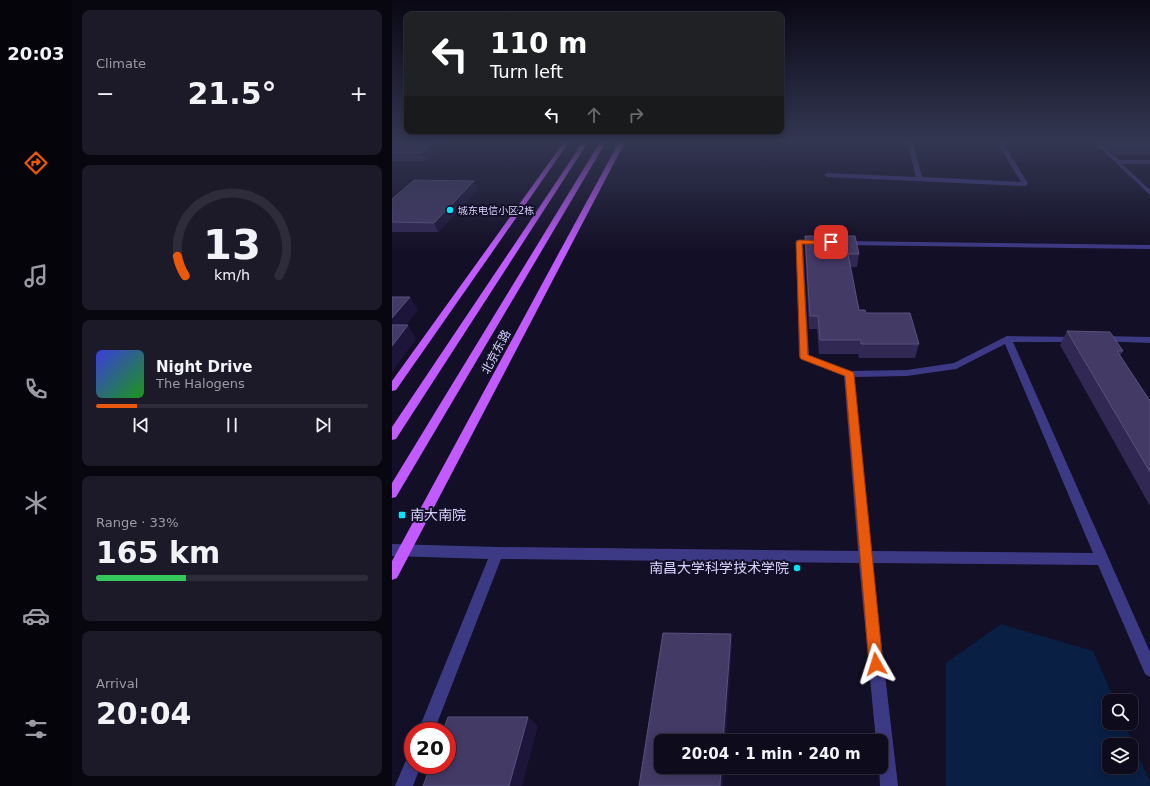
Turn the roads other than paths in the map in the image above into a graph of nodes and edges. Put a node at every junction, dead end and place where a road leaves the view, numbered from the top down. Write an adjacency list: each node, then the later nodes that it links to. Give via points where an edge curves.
1 (542, 179): 16 (main road)
2 (559, 179): 17 (main road)
3 (583, 179): 18 (main road, 北京东路)
4 (602, 179): 20 (main road, 北京东路)
5 (912, 179): 6 (lane)
6 (919, 179): 7 (lane, via 1025,184)
7 (1022, 179)
8 (1135, 179): 9 (lane)
9 (1150, 193)
10 (823, 242): 15 (lane, via 799,242 804,357)
11 (839, 243): 12 (lane)
12 (1150, 247)
13 (1007, 339): 14 (lane); 15 (lane, via 956,366 907,373); 23 (lane)
14 (1150, 340)
15 (849, 374): 22 (lane)
16 (392, 388)
17 (392, 436)
18 (392, 493)
19 (392, 550): 20 (lane)
20 (405, 550): 21 (lane); 24 (main road, 北京东路)
21 (497, 553): 22 (lane); 26 (lane)
22 (865, 557): 23 (lane); 29 (lane)
23 (1102, 559): 25 (lane)
24 (392, 574)
25 (1150, 669)
26 (430, 722)
27 (409, 774): 28 (lane)
28 (404, 786)
29 (889, 786)

